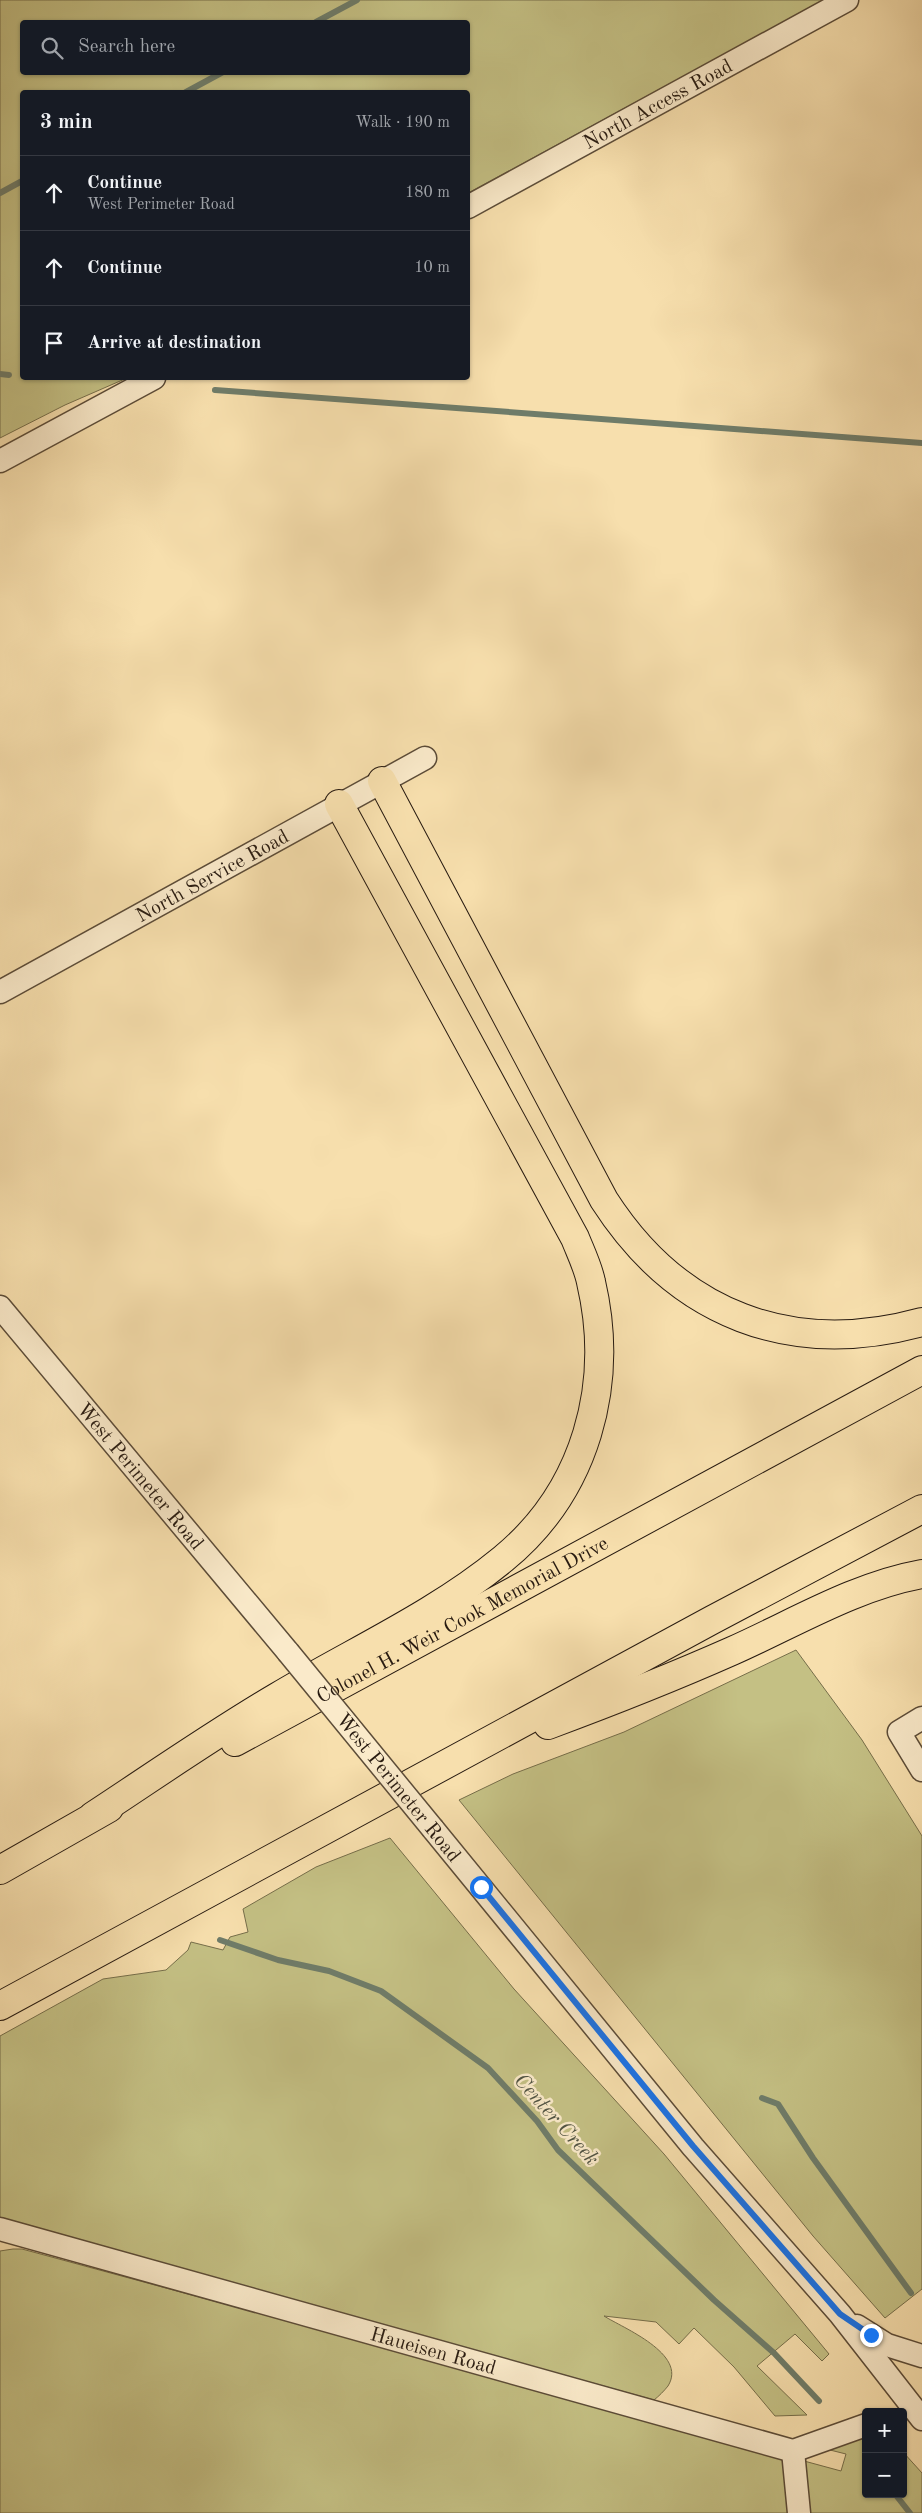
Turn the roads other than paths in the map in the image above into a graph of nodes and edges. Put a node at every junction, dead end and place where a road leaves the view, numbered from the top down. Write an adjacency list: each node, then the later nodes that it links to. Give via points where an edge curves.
1 (847, 0): 2 (street, North Access Road)
2 (470, 206)
3 (150, 380): 4 (street)
4 (0, 461)
5 (425, 758): 6 (street, North Service Road)
6 (382, 781): 7 (street, North Service Road); 10 (highway, via 604,1200 648,1257 701,1297 748,1321 774,1328 835,1335 867,1334)
7 (339, 804): 8 (street, North Service Road); 17 (highway, via 575,1238 591,1280 599,1325 600,1369 594,1413 568,1480 544,1517 504,1558 429,1610 275,1698)
8 (3, 990)
9 (0, 1307): 23 (street, West Perimeter Road, bridge, via 693,2146)
10 (922, 1322)
11 (922, 1370): 17 (highway, Colonel H. Weir Cook Memorial Drive, via 289,1714)
12 (922, 1509): 15 (highway)
13 (922, 1574): 15 (highway, via 877,1586 638,1691)
14 (922, 1718): 16 (street, via 898,1732)
15 (457, 1759): 19 (highway)
16 (922, 1770)
17 (93, 1816): 18 (highway, Colonel H. Weir Cook Memorial Drive)
18 (0, 1870)
19 (97, 1953): 20 (highway); 21 (highway)
20 (0, 2006)
21 (0, 2016)
22 (0, 2229): 27 (street, Haueisen Road)
23 (840, 2314): 24 (street, via 887,2345); 25 (street, West Perimeter Road)
24 (922, 2356)
25 (914, 2409)
26 (862, 2426): 27 (street)
27 (794, 2451): 28 (street)
28 (799, 2513)

